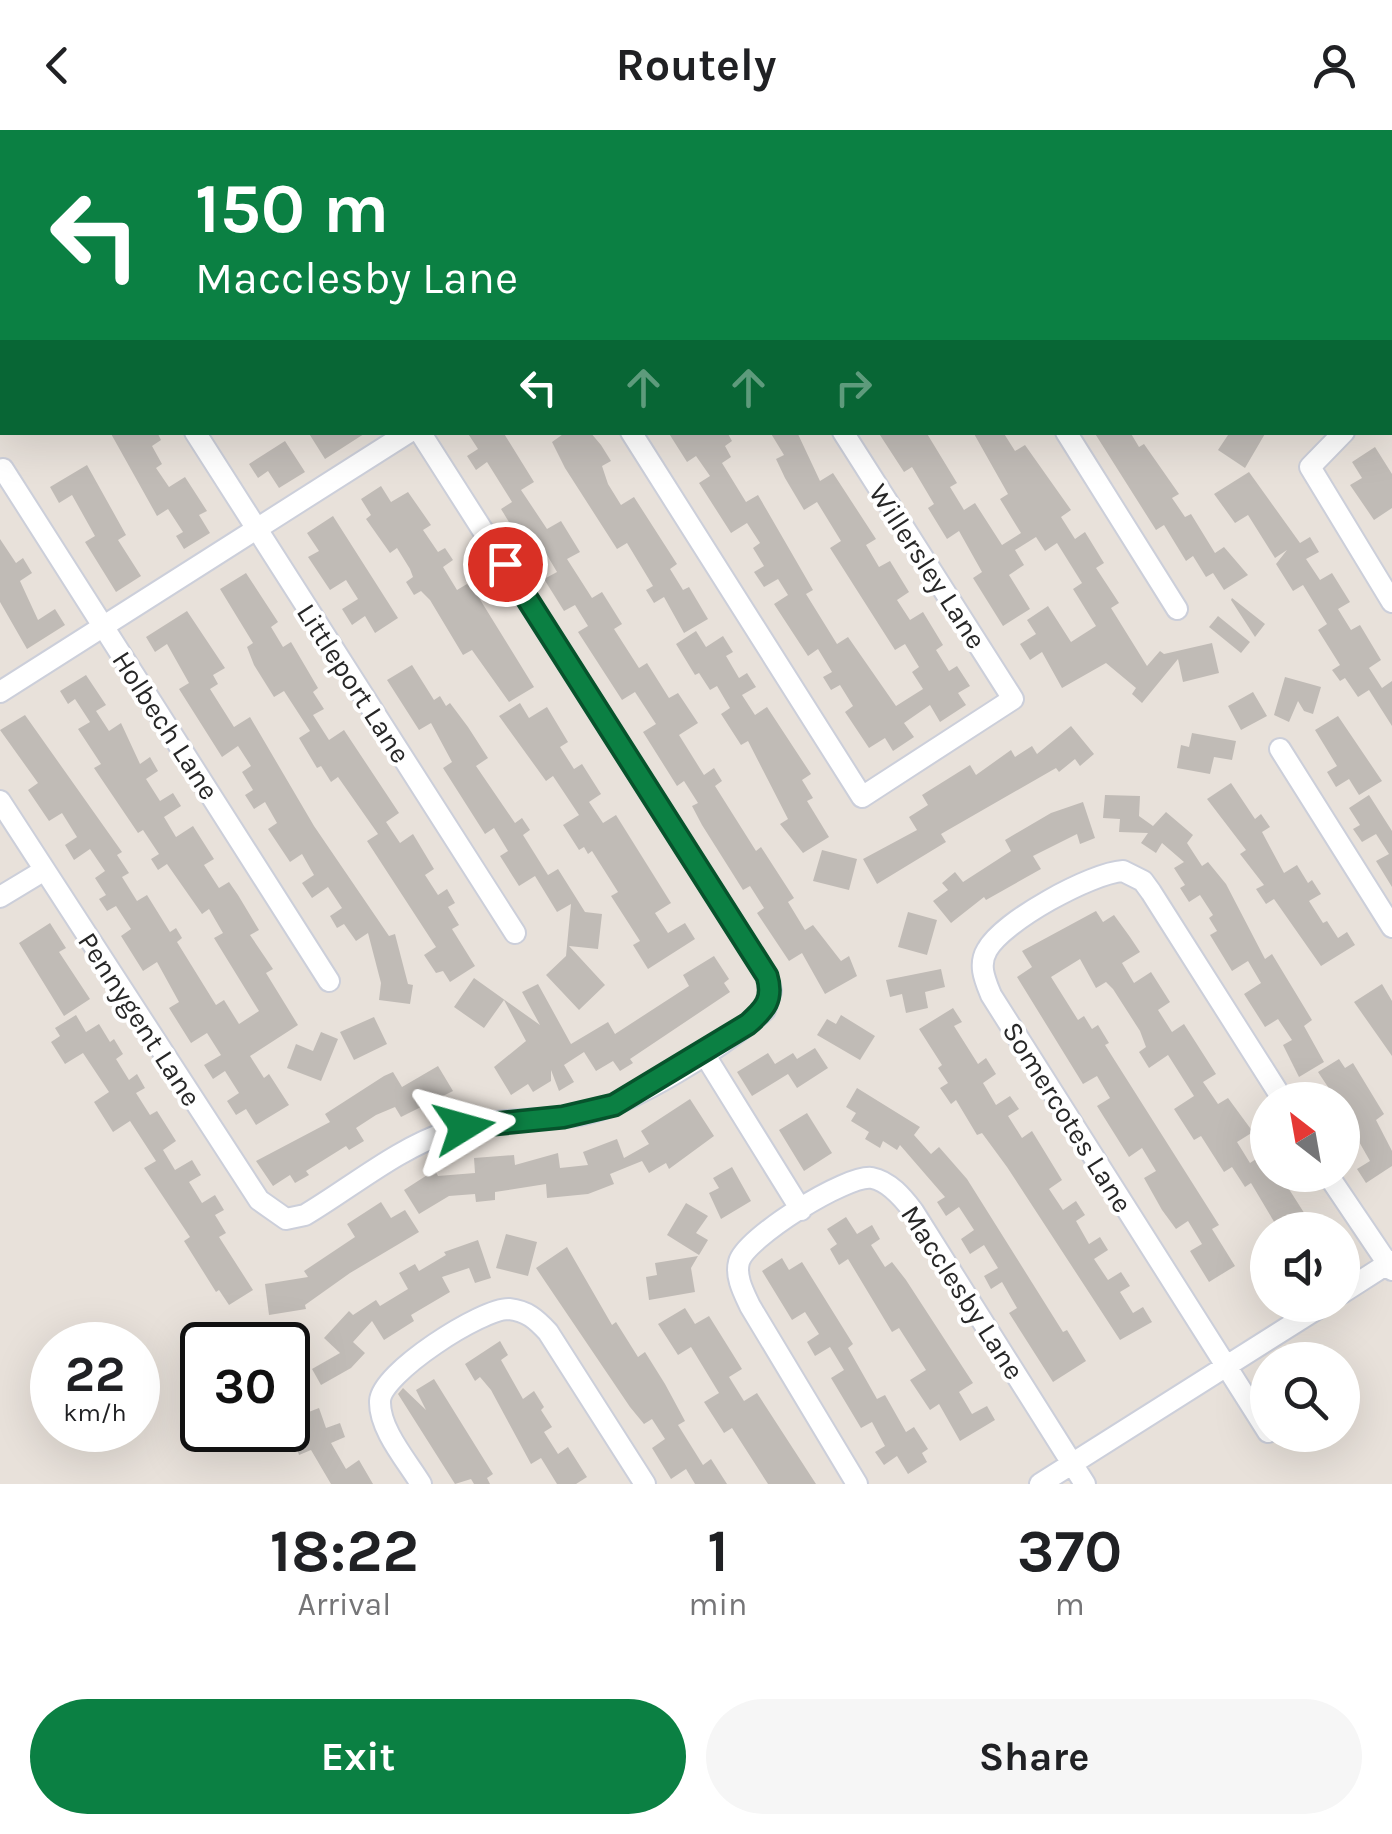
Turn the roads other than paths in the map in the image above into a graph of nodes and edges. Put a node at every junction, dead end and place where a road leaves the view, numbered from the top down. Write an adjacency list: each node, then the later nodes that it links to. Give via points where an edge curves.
1 (197, 435): 9 (street, Littleport Lane)
2 (404, 435): 9 (street)
3 (422, 435): 21 (street, via 767,976 772,991 765,1010)
4 (633, 435): 5 (street, Willersley Lane, via 862,797 1013,699)
5 (844, 435)
6 (1068, 435): 11 (street)
7 (1336, 438): 10 (street, via 1310,467)
8 (3, 469): 12 (street, Holbech Lane)
9 (256, 532): 12 (street); 19 (street, Littleport Lane)
10 (1392, 602)
11 (1177, 609)
12 (104, 628): 13 (street); 20 (street, Holbech Lane)
13 (0, 692)
14 (1280, 749): 18 (street)
15 (0, 801): 16 (street, Pennygent Lane)
16 (43, 871): 17 (street); 21 (street, Pennygent Lane, via 259,1200 286,1218 432,1137 480,1123 598,1111 646,1090)
17 (0, 898)
18 (1392, 927)
19 (515, 933)
20 (329, 981)
21 (703, 1052): 24 (street)
22 (1271, 1082): 28 (street, Somercotes Lane, via 1140,880 1123,871 1084,880 999,934 985,952 982,974 991,995)
23 (1340, 1192): 25 (street)
24 (801, 1210): 30 (street, Macclesby Lane, via 857,1179 888,1184 913,1211); 33 (street, via 746,1246 739,1283)
25 (1391, 1265): 26 (street)
26 (1360, 1283)
27 (1297, 1322): 28 (street)
28 (1228, 1366): 29 (street, Somercotes Lane); 30 (street)
29 (1250, 1403)
30 (1074, 1463): 34 (street); 35 (street, Macclesby Lane)
31 (422, 1484): 32 (street, via 382,1417 386,1382 496,1311 532,1315 548,1332)
32 (645, 1484)
33 (857, 1484)
34 (1040, 1484)
35 (1085, 1484)

